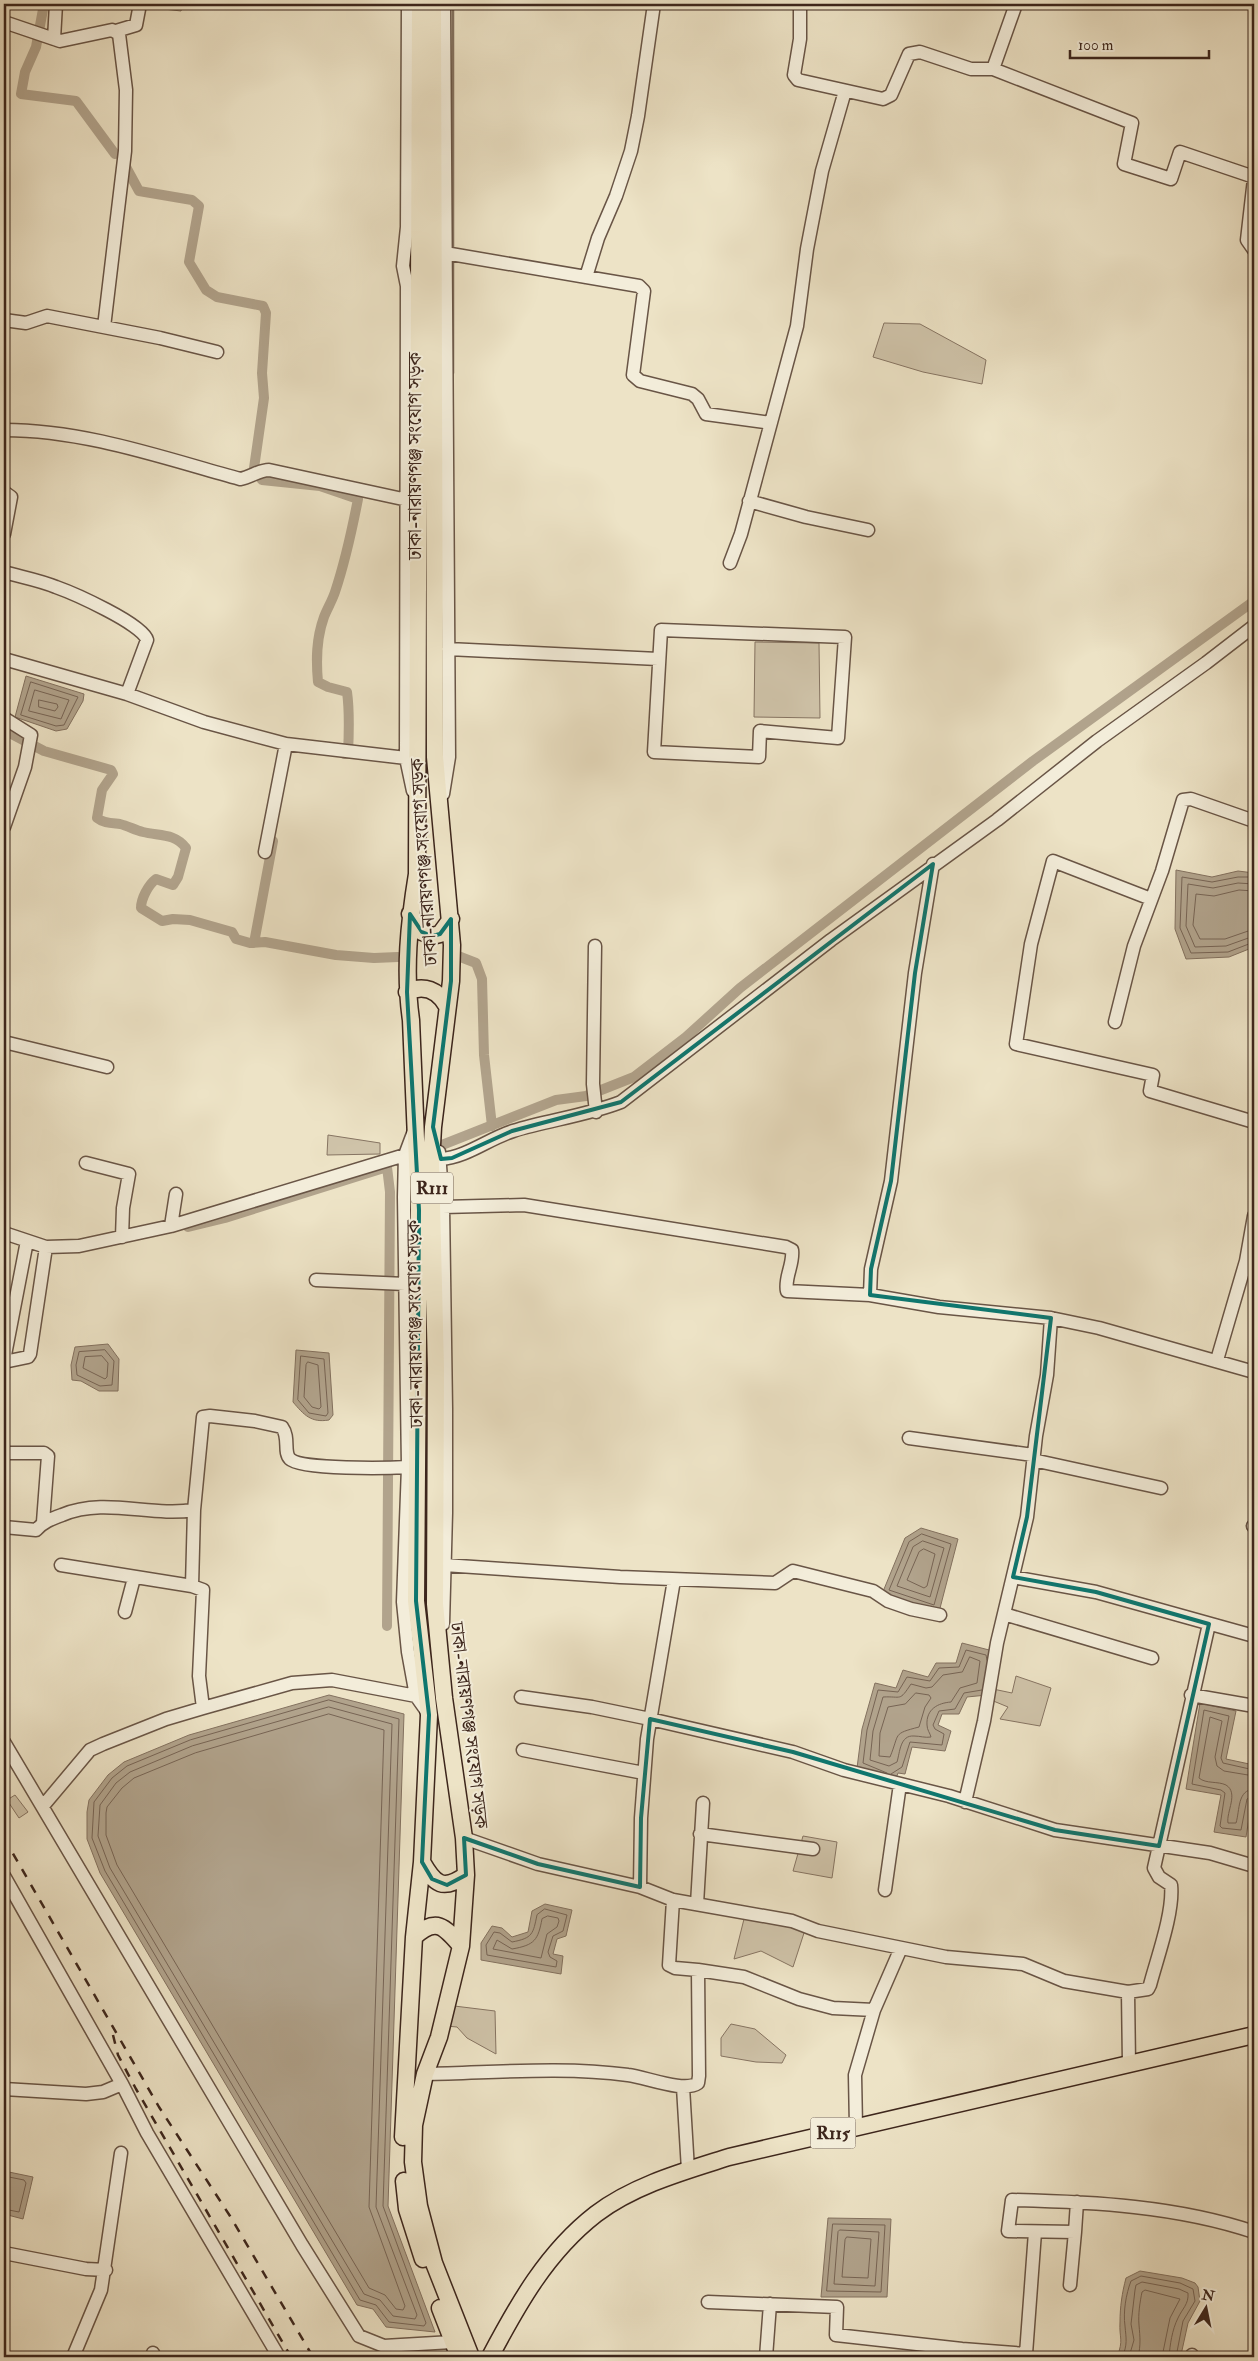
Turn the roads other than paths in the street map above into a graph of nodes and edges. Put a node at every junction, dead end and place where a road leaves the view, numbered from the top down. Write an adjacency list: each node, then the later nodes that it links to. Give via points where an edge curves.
1 (56, 4): 13 (street)
2 (140, 4): 12 (street, via 136,25)
3 (408, 4): 11 (street)
4 (420, 4): 11 (main road, ঢাকা-নারায়ণগঞ্জ সংযোগ সড়ক / R111)
5 (434, 4): 11 (main road, ঢাকা-নারায়ণগঞ্জ সংযোগ সড়ক / R111)
6 (444, 4): 11 (street)
7 (654, 4): 19 (street, via 631,151)
8 (800, 4): 15 (street, via 800,39 794,75 798,80)
9 (1016, 4): 14 (street)
10 (4, 22): 13 (street)
11 (427, 28): 18 (street); 26 (main road, ঢাকা-নারায়ণগঞ্জ সংযোগ সড়ক / R111); 41 (main road, ঢাকা-নারায়ণগঞ্জ সংযোগ সড়ক / R111, via 435,757)
12 (116, 31): 13 (street, via 60,41); 21 (street, via 126,90 125,151)
13 (50, 37)
14 (992, 69): 15 (street, via 971,69 920,52 909,54 891,95 883,99); 16 (street, via 1132,123 1124,164 1171,179 1180,152)
15 (844, 91): 23 (street, via 822,171 797,326)
16 (1254, 178): 17 (street, via 1247,240)
17 (1254, 250)
18 (445, 253): 19 (street); 33 (street)
19 (586, 277): 23 (street, via 639,286 644,291 633,375 640,380 692,394 706,414)
20 (4, 320): 21 (street, via 26,323 47,316)
21 (104, 327): 22 (street)
22 (217, 352)
23 (772, 423): 27 (street)
24 (4, 430): 26 (street, via 33,430 147,451 240,478 252,477 264,470)
25 (4, 492): 29 (street, via 11,497)
26 (413, 501): 39 (street); 40 (main road, ঢাকা-নারায়ণগঞ্জ সংযোগ সড়ক / R111)
27 (749, 501): 28 (street); 30 (street)
28 (868, 530)
29 (4, 534)
30 (730, 562)
31 (4, 572): 36 (street, via 54,586 100,606 142,631 147,640)
32 (1254, 626): 45 (street, via 1097,741 997,820)
33 (448, 649): 35 (street); 41 (street, via 449,757)
34 (4, 659): 36 (street)
35 (658, 659): 35 (street, via 654,752 759,757 760,731 838,738 845,637 661,630)
36 (127, 694): 38 (street, via 204,722)
37 (4, 718): 43 (street, via 31,735 25,767)
38 (286, 744): 39 (street); 44 (street)
39 (406, 758): 40 (street)
40 (416, 811): 47 (main road, ঢাকা-নারায়ণগঞ্জ সংযোগ সড়ক / R111, via 417,874)
41 (440, 812): 48 (main road, ঢাকা-নারায়ণগঞ্জ সংযোগ সড়ক / R111)
42 (1254, 821): 46 (street, via 1191,799 1183,800)
43 (4, 827)
44 (265, 852)
45 (933, 864): 55 (street, via 649,1082 621,1102); 72 (street, via 915,973 891,1180 871,1269)
46 (1151, 899): 52 (street, via 1134,946); 56 (street, via 1052,861 1031,944 1016,1044 1153,1075 1150,1091)
47 (410, 914): 48 (main road, via 422,932 432,936 440,934); 50 (main road, ঢাকা-নারায়ণগঞ্জ সংযোগ সড়ক / R111)
48 (451, 919): 51 (main road, ঢাকা-নারায়ণগঞ্জ সংযোগ সড়ক / R111, via 451,981)
49 (595, 946): 55 (street, via 593,1084)
50 (407, 992): 51 (main road, via 418,988 430,990 442,997); 57 (main road, ঢাকা-নারায়ণগঞ্জ সংযোগ সড়ক / R111)
51 (447, 1006): 58 (main road, ঢাকা-নারায়ণগঞ্জ সংযোগ সড়ক / R111)
52 (1115, 1022)
53 (4, 1042): 54 (street)
54 (107, 1068)
55 (596, 1110): 60 (street, via 512,1132 452,1158)
56 (1254, 1122)
57 (416, 1125): 59 (street); 103 (main road, ঢাকা-নারায়ণগঞ্জ সংযোগ সড়ক / R111, via 419,1304 416,1601)
58 (433, 1127): 60 (street); 96 (main road, ঢাকা-নারায়ণগঞ্জ সংযোগ সড়ক / R111, via 434,1565)
59 (405, 1155): 65 (street); 71 (street)
60 (441, 1159): 63 (street)
61 (86, 1163): 67 (street, via 130,1174 123,1208)
62 (176, 1194): 65 (street)
63 (443, 1208): 72 (street, via 524,1205 786,1247 792,1250 793,1256 787,1291); 86 (street)
64 (1254, 1216): 74 (street, via 1246,1262)
65 (171, 1226): 67 (street)
66 (4, 1234): 68 (street)
67 (122, 1237): 69 (street, via 68,1248)
68 (27, 1241): 69 (street); 75 (street)
69 (46, 1247): 75 (street, via 30,1354)
70 (316, 1280): 71 (street)
71 (402, 1284): 80 (street)
72 (870, 1296): 73 (street, via 939,1307)
73 (1051, 1318): 74 (street); 79 (street, via 1047,1375)
74 (1217, 1360): 76 (street)
75 (4, 1361)
76 (1254, 1372)
77 (909, 1438): 79 (street)
78 (4, 1453): 83 (street, via 44,1453 48,1456)
79 (1033, 1458): 81 (street); 87 (street, via 1027,1517)
80 (402, 1467): 82 (street, via 338,1468 300,1464 287,1455 287,1434 282,1427 255,1421 204,1417); 98 (street, via 403,1602)
81 (1161, 1488)
82 (194, 1510): 83 (street, via 175,1513 108,1506 78,1508); 90 (street)
83 (43, 1522): 84 (street, via 36,1530)
84 (4, 1528)
85 (60, 1565): 88 (street)
86 (444, 1565): 89 (street); 96 (street, via 444,1624)
87 (1013, 1577): 92 (street); 94 (street, via 1096,1592)
88 (134, 1578): 90 (street); 91 (street)
89 (674, 1580): 93 (street, via 775,1583 793,1571 873,1591 910,1609); 104 (street)
90 (192, 1586): 102 (street, via 202,1588 204,1593 199,1676)
91 (125, 1612)
92 (1004, 1614): 97 (street); 109 (street)
93 (940, 1615)
94 (1209, 1624): 95 (street); 99 (street)
95 (1254, 1636)
96 (438, 1644): 113 (main road, ঢাকা-নারায়ণগঞ্জ সংযোগ সড়ক / R111)
97 (1152, 1658)
98 (416, 1696): 102 (street, via 332,1680 292,1683); 103 (street)
99 (1191, 1696): 101 (street); 114 (street)
100 (521, 1697): 104 (street)
101 (1254, 1706)
102 (203, 1708): 111 (street, via 90,1750)
103 (429, 1715): 116 (main road, ঢাকা-নারায়ণগঞ্জ সংযোগ সড়ক / R111)
104 (650, 1719): 107 (street); 108 (street, via 793,1752 844,1770)
105 (4, 1742): 111 (street)
106 (523, 1750): 107 (street)
107 (644, 1773): 120 (street)
108 (900, 1784): 109 (street); 121 (street)
109 (965, 1802): 114 (street, via 1055,1830)
110 (703, 1803): 112 (street)
111 (43, 1806): 148 (street, via 359,2336 384,2346)
112 (700, 1834): 115 (street); 123 (street)
113 (464, 1838): 118 (main road, ঢাকা-নারায়ণগঞ্জ সংযোগ সড়ক / R111); 120 (street, via 538,1864)
114 (1159, 1846): 117 (street, via 1210,1853); 128 (street, via 1154,1868 1159,1877 1171,1885 1172,1893 1166,1924 1150,1986)
115 (813, 1849)
116 (422, 1862): 118 (main road, via 432,1878 442,1884 452,1884); 124 (main road, ঢাকা-নারায়ণগঞ্জ সংযোগ সড়ক / R111)
117 (1254, 1866)
118 (466, 1875): 125 (main road, ঢাকা-নারায়ণগঞ্জ সংযোগ সড়ক / R111)
119 (4, 1876): 133 (street)
120 (640, 1887): 122 (street)
121 (885, 1890)
122 (673, 1900): 123 (street); 127 (street, via 669,1964 675,1968)
123 (697, 1904): 126 (street)
124 (414, 1937): 125 (main road, via 430,1925 438,1926 446,1928); 148 (main road, ঢাকা-নারায়ণগঞ্জ সংযোগ সড়ক / R111, via 403,2136 405,2188 413,2232)
125 (460, 1946): 132 (main road, ঢাকা-নারায়ণগঞ্জ সংযোগ সড়ক / R111, via 439,2037)
126 (901, 1948): 128 (street, via 946,1957 1023,1964 1064,1981); 129 (street)
127 (698, 1970): 129 (street, via 744,1977 799,1999 833,2008); 134 (street, via 698,2083 693,2087)
128 (1128, 1992): 131 (street)
129 (874, 2010): 136 (street, via 855,2075)
130 (1254, 2035): 131 (main road, R115)
131 (1129, 2064): 136 (main road, R115)
132 (425, 2074): 134 (street, via 582,2071 629,2075); 152 (main road, ঢাকা-নারায়ণগঞ্জ সংযোগ সড়ক / R111, via 413,2136 415,2186 434,2263)
133 (122, 2084): 135 (street, via 103,2092 86,2094); 150 (street, via 147,2133)
134 (683, 2087): 138 (street)
135 (4, 2089)
136 (856, 2127): 138 (main road, R115)
137 (121, 2153): 144 (street)
138 (688, 2170): 153 (main road, R115, via 628,2195 597,2213 567,2239 541,2269)
139 (1077, 2202): 140 (street, via 1012,2200 1008,2231); 141 (street); 142 (street, via 1165,2211)
140 (1035, 2232): 141 (street); 147 (street, via 1026,2354 836,2335 837,2307)
141 (1075, 2232): 145 (street)
142 (1254, 2232)
143 (4, 2252): 144 (street)
144 (106, 2270): 149 (street)
145 (1070, 2285)
146 (708, 2302): 147 (street)
147 (770, 2304): 154 (street)
148 (452, 2342): 151 (main road, ঢাকা-নারায়ণগঞ্জ সংযোগ সড়ক / R111)
149 (73, 2357)
150 (279, 2357)
151 (459, 2357)
152 (471, 2357)
153 (490, 2357)
154 (766, 2357)

